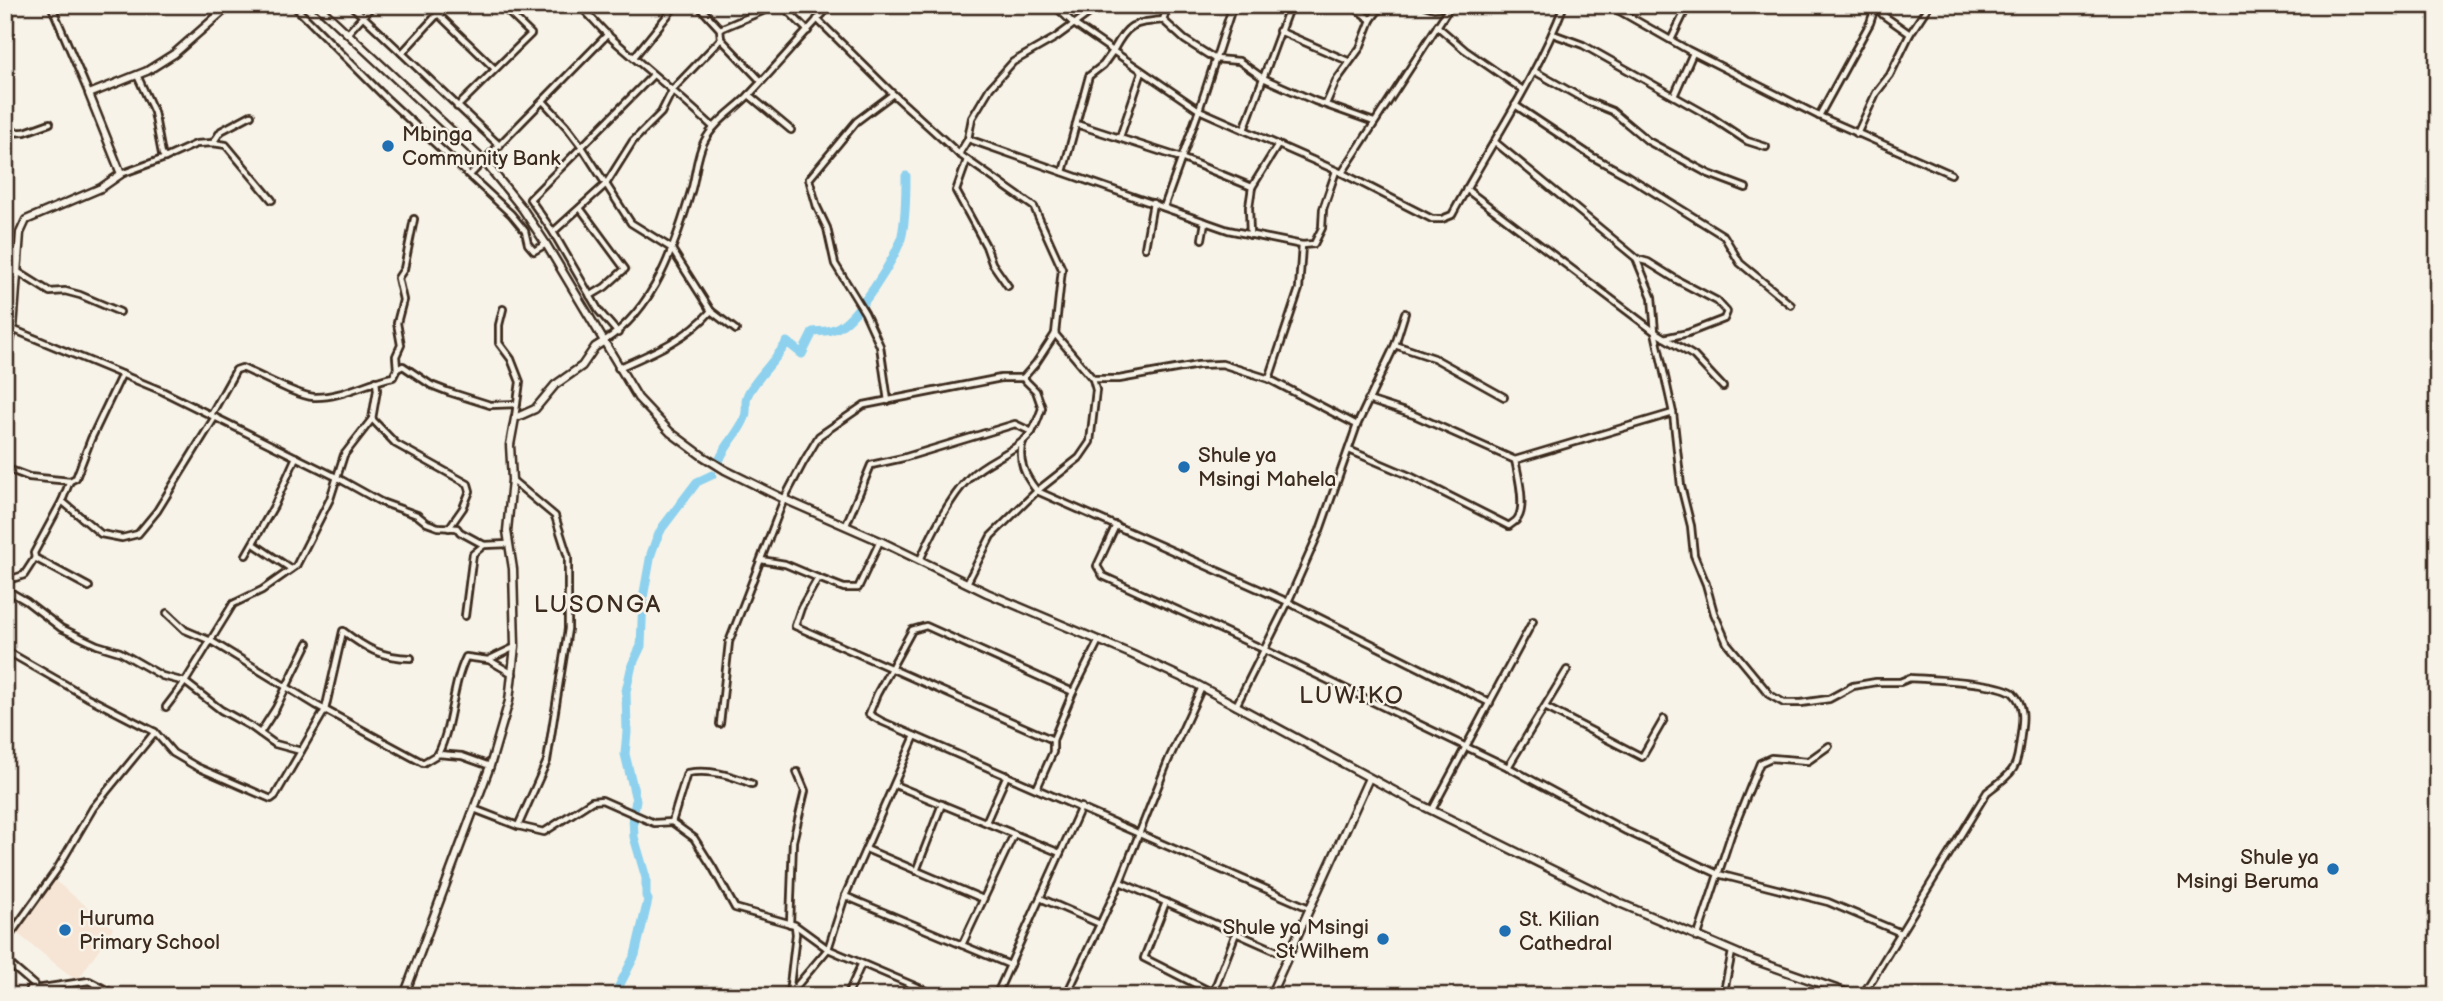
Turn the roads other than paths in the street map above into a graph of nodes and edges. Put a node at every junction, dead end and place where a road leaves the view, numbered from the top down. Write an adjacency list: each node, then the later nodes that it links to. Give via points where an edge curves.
1 (63, 5): 29 (street)
2 (230, 5): 56 (main road, via 174,54)
3 (293, 5): 98 (street)
4 (317, 5): 41 (main road)
5 (351, 5): 32 (street)
6 (373, 5): 32 (street)
7 (446, 5): 31 (street)
8 (501, 5): 53 (street, via 531,34)
9 (579, 5): 30 (street)
10 (592, 5): 30 (street)
11 (676, 5): 50 (street)
12 (698, 5): 38 (street)
13 (780, 5): 38 (street); 39 (street)
14 (831, 5): 33 (street)
15 (1054, 5): 36 (street)
16 (1095, 5): 36 (street)
17 (1168, 5): 34 (street)
18 (1233, 5): 51 (street)
19 (1290, 5): 40 (street)
20 (1351, 5): 35 (street)
21 (1382, 5): 35 (street)
22 (1424, 5): 28 (street)
23 (1564, 5): 43 (street)
24 (1609, 5): 46 (street)
25 (1688, 5): 46 (street)
26 (1876, 5): 44 (street); 72 (street)
27 (1929, 5): 44 (street)
28 (1450, 6): 37 (street)
29 (52, 8): 62 (street)
30 (587, 12): 42 (street)
31 (439, 14): 48 (street); 53 (street)
32 (363, 16): 41 (street); 48 (street)
33 (817, 19): 39 (street); 63 (street)
34 (1163, 20): 47 (street, via 1135,23); 51 (street)
35 (1371, 20): 52 (street, via 1360,48)
36 (1074, 24): 47 (street); 82 (street, via 1013,62 972,118)
37 (1437, 26): 61 (street); 73 (street)
38 (720, 29): 45 (street)
39 (808, 31): 59 (street)
40 (1279, 32): 52 (street); 58 (street)
41 (347, 34): 93 (main road)
42 (607, 34): 50 (street); 66 (street)
43 (1553, 34): 54 (street); 65 (street, via 1584,45)
44 (1910, 34): 80 (street)
45 (720, 39): 59 (street); 60 (street)
46 (1671, 40): 49 (street)
47 (1112, 51): 55 (street); 75 (street, via 1089,76)
48 (401, 53): 69 (street)
49 (1693, 53): 65 (street); 72 (street)
50 (634, 57): 57 (street)
51 (1215, 59): 58 (street, via 1239,61); 70 (street)
52 (1348, 61): 67 (street)
53 (495, 69): 69 (street)
54 (1534, 71): 61 (street); 101 (street, via 1612,111 1648,141)
55 (1142, 72): 70 (street); 81 (street)
56 (137, 75): 62 (main road); 90 (street, via 154,112)
57 (653, 75): 60 (street); 87 (street)
58 (1263, 78): 67 (street); 78 (street)
59 (761, 80): 64 (street)
60 (673, 89): 76 (street); 99 (street, via 661,113 633,141)
61 (1523, 90): 68 (street)
62 (89, 93): 96 (main road)
63 (893, 94): 89 (street); 147 (street, via 858,121 809,179 835,264 880,346)
64 (748, 95): 76 (street); 77 (street)
65 (1674, 96): 88 (street, via 1747,141)
66 (543, 101): 86 (street); 87 (street)
67 (1325, 104): 73 (street)
68 (1515, 105): 83 (street); 122 (street, via 1724,236 1740,263)
69 (457, 107): 86 (street)
70 (1199, 110): 78 (street); 91 (street)
71 (251, 115): 84 (street, via 221,131)
72 (1819, 116): 80 (street)
73 (1374, 122): 95 (street)
74 (50, 123): 79 (street)
75 (1076, 124): 81 (street); 94 (street)
76 (713, 127): 114 (street, via 703,144)
77 (791, 130)
78 (1244, 130): 85 (street)
79 (5, 133)
80 (1857, 134): 97 (street)
81 (1120, 136): 91 (street)
82 (968, 139): 89 (street); 94 (street)
83 (1495, 142): 102 (street); 118 (street)
84 (213, 143): 90 (street); 103 (street, via 226,145)
85 (1278, 145): 95 (street); 100 (street)
86 (500, 146): 93 (street)
87 (582, 147): 99 (street); 109 (street, via 530,199)
88 (1766, 147)
89 (960, 154): 92 (street)
90 (165, 158): 96 (street)
91 (1181, 158): 100 (street); 105 (street)
92 (967, 160): 120 (street, via 957,191); 132 (street, via 1034,207 1062,269)
93 (484, 161): 98 (street); 112 (main road)
94 (1063, 172): 104 (street)
95 (1339, 172): 102 (street, via 1432,219 1452,215); 113 (street, via 1314,244)
96 (121, 174): 116 (main road, via 101,188 26,220)
97 (1951, 174)
98 (470, 175): 112 (street, via 511,214 534,251)
99 (606, 184): 106 (street); 114 (street, via 631,223)
100 (1252, 187): 110 (street)
101 (1746, 188)
102 (1466, 189): 130 (street)
103 (272, 200)
104 (1153, 204): 105 (street); 115 (street)
105 (1164, 207): 108 (street)
106 (580, 208): 109 (street); 121 (street, via 625,269)
107 (414, 219): 138 (street, via 398,278 403,300 397,323 401,345)
108 (1205, 222): 110 (street); 111 (street)
109 (553, 232): 121 (street)
110 (1250, 234): 113 (street)
111 (1202, 239)
112 (546, 244): 134 (main road)
113 (1302, 245): 142 (street, via 1299,289)
114 (671, 248): 124 (street); 131 (street, via 646,301)
115 (1145, 248)
116 (17, 250): 117 (street); 119 (main road)
117 (5, 252)
118 (1636, 258): 130 (street, via 1651,297); 133 (street, via 1717,301 1727,312 1724,318 1688,334)
119 (18, 272): 125 (street, via 50,292 80,295); 128 (main road)
120 (1008, 286)
121 (590, 296): 131 (street)
122 (1790, 305)
123 (503, 309): 148 (street, via 499,343 520,382)
124 (711, 311): 129 (street); 137 (street, via 699,326 671,344)
125 (120, 312)
126 (1405, 313): 135 (street)
127 (5, 326): 128 (street)
128 (13, 329): 136 (main road); 139 (street)
129 (736, 330)
130 (1655, 332): 133 (street); 149 (street)
131 (618, 333): 134 (street)
132 (1055, 334): 140 (street); 141 (street)
133 (1664, 338): 144 (street, via 1694,356)
134 (603, 342): 137 (main road); 151 (main road, via 535,409)
135 (1395, 345): 145 (street, via 1434,358); 146 (street)
136 (5, 360)
137 (618, 368): 164 (main road, via 670,432 724,470)
138 (397, 369): 143 (street, via 393,377); 148 (street, via 403,366 431,385 490,405)
139 (122, 374): 150 (street); 162 (street, via 76,478)
140 (1023, 378): 147 (street, via 1001,378); 154 (street, via 1036,391 1042,408)
141 (1093, 379): 142 (street, via 1222,364); 163 (street, via 1096,390 1090,442 1079,458)
142 (1269, 379): 153 (street)
143 (376, 381): 150 (street, via 326,397 310,397 242,368 236,370); 152 (street)
144 (1723, 387)
145 (1504, 397)
146 (1368, 400): 153 (street); 158 (street)
147 (888, 401): 164 (street, via 864,405 820,436)
148 (517, 404): 151 (street)
149 (1673, 413): 158 (street); 247 (street, via 1694,555 1727,643 1770,695 1784,703 1801,703 1829,699 1853,686 1910,678 1990,686 2011,692 2021,704 2024,716 2013,772 1987,792)
150 (213, 416): 157 (street); 165 (street, via 157,511 138,534 122,538 101,534)
151 (514, 418): 161 (main road)
152 (372, 419): 160 (street, via 344,455); 168 (street, via 396,444 468,484 463,508)
153 (1357, 425): 156 (street)
154 (1032, 432): 155 (street); 166 (street, via 1015,424 871,465)
155 (1024, 439): 163 (street, via 1021,463); 176 (street, via 968,478)
156 (1349, 450): 158 (street, via 1509,526 1518,518 1521,506); 183 (street)
157 (296, 457): 160 (street); 170 (street)
158 (1515, 460)
159 (5, 468): 162 (street, via 29,477)
160 (336, 477): 168 (street, via 427,523); 177 (street, via 330,499)
161 (512, 480): 171 (main road); 231 (street, via 555,516 568,557 568,629 547,761)
162 (70, 481): 165 (street)
163 (1037, 491): 167 (street); 180 (street, via 991,536)
164 (784, 499): 166 (main road); 175 (street)
165 (62, 501): 174 (street)
166 (846, 525): 169 (main road)
167 (1116, 525): 183 (street); 191 (street, via 1097,566 1103,576)
168 (449, 528): 172 (street)
169 (880, 541): 176 (main road); 178 (street, via 858,588)
170 (254, 544): 173 (street); 177 (street)
171 (509, 544): 172 (street); 190 (main road)
172 (484, 545): 185 (street, via 473,554)
173 (246, 555)
174 (35, 558): 179 (street, via 24,575); 181 (street)
175 (761, 560): 178 (street); 208 (street, via 729,642)
176 (919, 561): 180 (main road)
177 (291, 569): 188 (street, via 233,604)
178 (818, 578): 195 (street, via 795,626)
179 (5, 581)
180 (967, 583): 187 (main road)
181 (89, 587)
182 (5, 589): 198 (street, via 61,628 120,652 162,676)
183 (1288, 602): 191 (street); 202 (street)
184 (167, 614): 188 (street, via 185,630)
185 (465, 616)
186 (1532, 621): 202 (street)
187 (1099, 640): 200 (main road); 201 (street)
188 (211, 641): 198 (street); 199 (street)
189 (307, 643): 199 (street)
190 (515, 646): 194 (street); 197 (main road)
191 (1263, 649): 203 (street); 214 (street)
192 (5, 650): 209 (street)
193 (411, 658): 206 (street, via 367,649 343,631)
194 (488, 660): 197 (street); 216 (street, via 466,657)
195 (891, 670): 201 (street, via 912,630 926,626); 211 (street, via 869,714); 212 (street)
196 (1567, 670): 205 (street)
197 (513, 674): 217 (main road)
198 (185, 682): 204 (street); 210 (street)
199 (285, 685): 206 (street); 210 (street)
200 (1202, 687): 203 (main road); 232 (street)
201 (1073, 692): 212 (street)
202 (1490, 703): 214 (street)
203 (1236, 706): 221 (main road)
204 (166, 707)
205 (1545, 707): 207 (street, via 1642,757); 218 (street)
206 (324, 710): 215 (street); 216 (street, via 423,764)
207 (1664, 719)
208 (720, 724)
209 (155, 732): 215 (street, via 173,753 197,767 271,799); 249 (street, via 93,808 56,871)
210 (260, 733): 215 (street, via 275,744)
211 (915, 736): 220 (street); 223 (street)
212 (1053, 740): 224 (street, via 1053,752)
213 (1829, 746): 237 (street, via 1808,761 1771,758 1760,763)
214 (1465, 748): 218 (street); 228 (street)
215 (301, 751)
216 (438, 754): 217 (street)
217 (490, 766): 227 (main road)
218 (1507, 767): 237 (street)
219 (797, 772): 245 (street, via 805,791 793,841)
220 (1007, 775): 224 (street); 230 (street)
221 (1369, 778): 228 (main road); 243 (main road)
222 (752, 784): 229 (street, via 725,773 687,773)
223 (895, 785): 225 (street); 234 (street)
224 (1037, 788): 226 (street)
225 (942, 804): 230 (street); 236 (street)
226 (1081, 807): 232 (street); 235 (street)
227 (474, 809): 231 (street); 262 (main road)
228 (1432, 810): 248 (main road)
229 (672, 822): 231 (street, via 654,823 602,800 592,801 544,832); 245 (street, via 694,838 735,908)
230 (986, 822): 233 (street)
231 (518, 826)
232 (1140, 833): 238 (street); 243 (street)
233 (1014, 834): 235 (street); 241 (street)
234 (866, 849): 236 (street); 239 (street)
235 (1060, 853): 240 (street)
236 (916, 871): 241 (street)
237 (1718, 874): 247 (street, via 1828,902); 248 (street)
238 (1120, 881): 242 (street); 244 (street)
239 (845, 896): 250 (street); 251 (street)
240 (1040, 898): 244 (street); 256 (street)
241 (984, 899): 250 (street)
242 (1166, 902): 246 (street); 246 (street, via 1144,958 1213,993)
243 (1309, 908): 253 (main road)
244 (1100, 923): 259 (street)
245 (792, 924): 251 (street); 260 (street, via 796,934)
246 (1237, 933): 253 (street)
247 (1900, 933): 270 (street)
248 (1697, 938): 252 (main road)
249 (5, 942)
250 (962, 945): 256 (street)
251 (828, 949): 255 (street); 260 (street)
252 (1732, 952): 268 (street); 269 (main road)
253 (1288, 956): 267 (main road)
254 (5, 960): 257 (street)
255 (862, 965): 263 (street); 264 (street)
256 (1010, 965): 265 (street)
257 (34, 985)
258 (29, 990): 261 (street, via 89,981)
259 (1067, 993): 266 (street)
260 (788, 995)
261 (118, 996)
262 (404, 996)
263 (847, 996)
264 (938, 996)
265 (996, 996)
266 (1079, 996)
267 (1270, 996)
268 (1723, 996)
269 (1856, 996)
270 (1862, 996)

